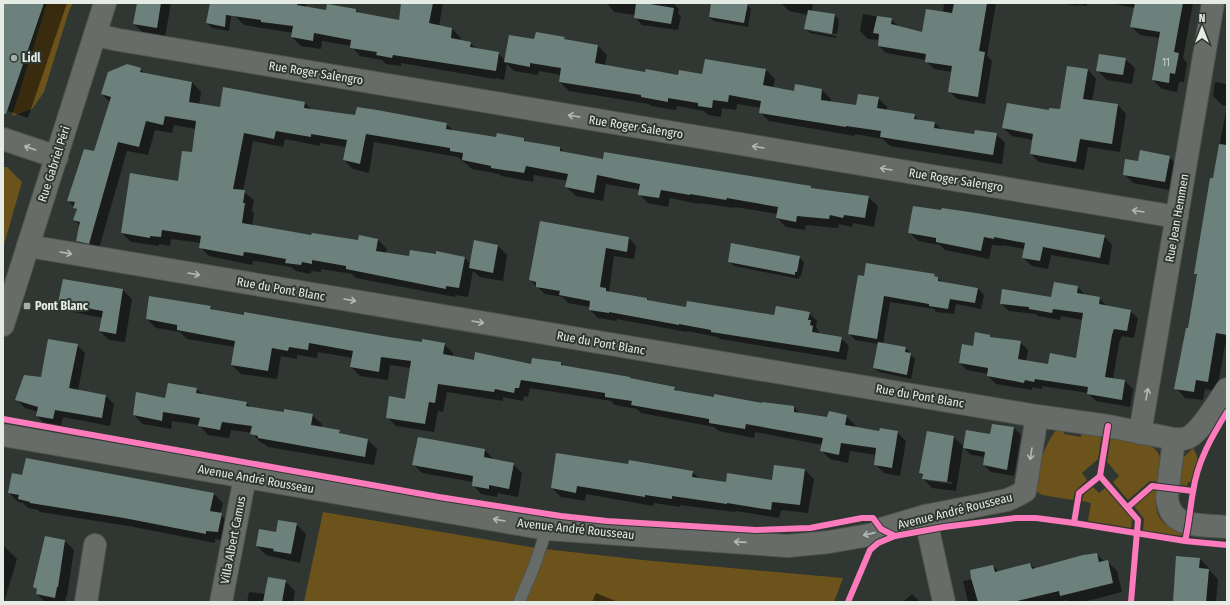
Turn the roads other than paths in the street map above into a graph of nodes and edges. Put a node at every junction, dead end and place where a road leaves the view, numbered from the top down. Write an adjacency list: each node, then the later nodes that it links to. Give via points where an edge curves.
1 (105, 3): 3 (street, Rue Gabriel Péri)
2 (1213, 3): 6 (street, Rue Jean Hemmen)
3 (95, 35): 5 (street, Rue Gabriel Péri); 6 (street, Rue Roger Salengro, one-way to 3)
4 (3, 139): 5 (street, one-way to 4)
5 (57, 157): 7 (street, Rue Gabriel Péri)
6 (1177, 217): 11 (street, Rue Jean Hemmen, one-way to 6)
7 (28, 246): 8 (street, Rue Gabriel Péri); 10 (street, Rue du Pont Blanc, one-way to 10)
8 (3, 325)
9 (1227, 389): 13 (street, via 1204,423 1190,437)
10 (1037, 416): 11 (street, Rue du Pont Blanc); 15 (street, Avenue André Rousseau, one-way to 15, via 1025,491 1007,500)
11 (1140, 433): 13 (street, Rue du Pont Blanc)
12 (3, 435): 14 (street, Avenue André Rousseau)
13 (1174, 439): 16 (street, via 1167,492 1171,513 1178,520 1189,524)
14 (245, 477): 17 (street, Avenue André Rousseau, one-way to 14); 20 (street, Villa Albert Camus)
15 (925, 516): 17 (street, Avenue André Rousseau, one-way to 17, via 881,529 875,534 788,546); 22 (street)
16 (1227, 527)
17 (547, 529): 21 (lane)
18 (95, 545): 19 (street)
19 (86, 602)
20 (221, 602)
21 (519, 602)
22 (944, 602)

